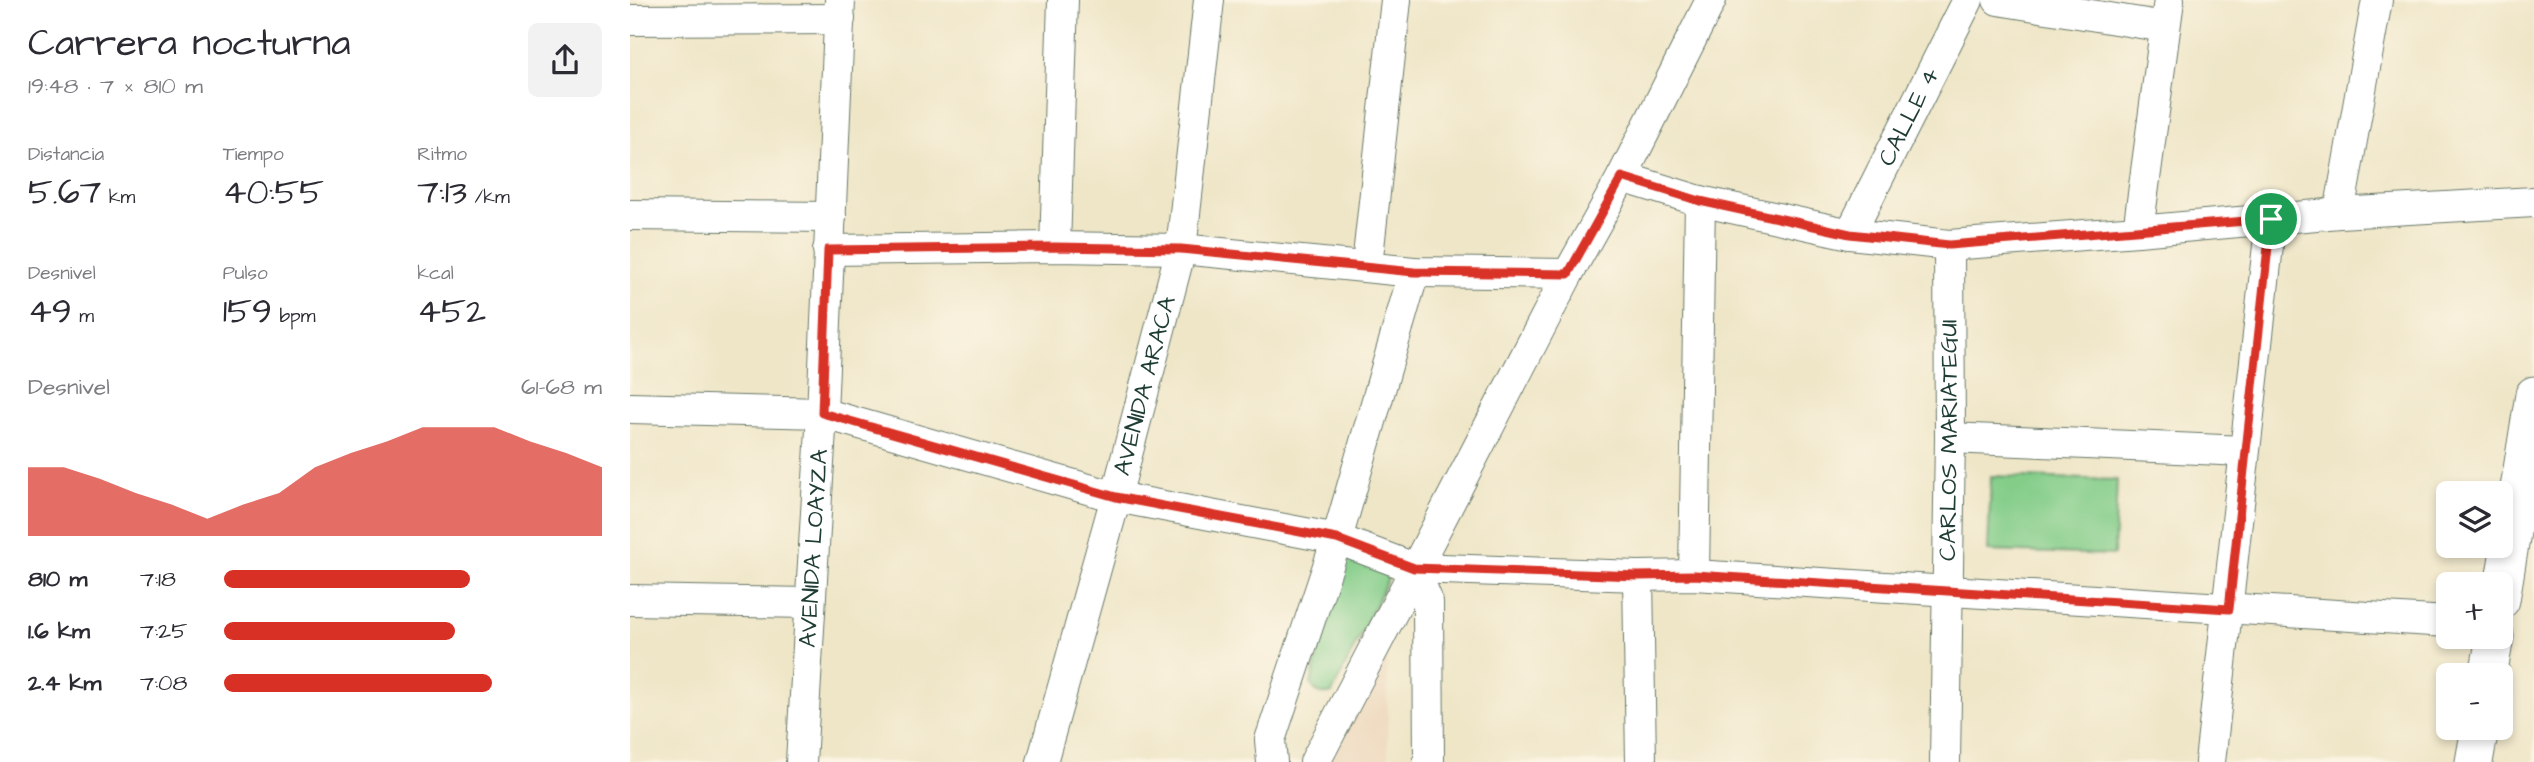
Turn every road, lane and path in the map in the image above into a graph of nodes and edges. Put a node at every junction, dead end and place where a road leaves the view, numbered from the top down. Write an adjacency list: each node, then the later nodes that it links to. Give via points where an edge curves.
1 (1063, 0): 21 (street)
2 (1209, 0): 22 (street, AVENIDA ARACA)
3 (1396, 0): 24 (street)
4 (1710, 0): 11 (street)
5 (1968, 0): 19 (street, CALLE 4)
6 (1998, 0): 9 (street)
7 (2377, 0): 14 (street)
8 (840, 10): 10 (street); 16 (street, AVENIDA LOAYZA)
9 (2167, 13): 18 (street)
10 (630, 20)
11 (1622, 177): 12 (street); 26 (street)
12 (1700, 201): 19 (street); 36 (street)
13 (2534, 202): 14 (street)
14 (2339, 213): 17 (street)
15 (630, 215): 16 (street)
16 (831, 217): 23 (street, AVENIDA LOAYZA)
17 (2271, 219): 18 (street); 31 (street)
18 (2138, 231): 20 (street)
19 (1850, 234): 20 (street)
20 (1949, 245): 30 (street, CARLOS MARIATEGUI)
21 (1055, 247): 22 (street); 23 (street)
22 (1181, 249): 24 (street); 32 (street, AVENIDA ARACA)
23 (828, 250): 29 (street, AVENIDA LOAYZA)
24 (1367, 266): 25 (street)
25 (1414, 272): 26 (street); 33 (street)
26 (1568, 274): 34 (street)
27 (2534, 395): 35 (street)
28 (630, 408): 29 (street)
29 (822, 413): 32 (street); 40 (street, AVENIDA LOAYZA)
30 (1950, 438): 31 (street); 38 (street, CARLOS MARIATEGUI)
31 (2244, 451): 41 (street)
32 (1116, 497): 33 (street); 45 (street, AVENIDA ARACA)
33 (1337, 539): 34 (street); 46 (street, via 1270,740)
34 (1414, 568): 37 (street); 47 (street); 48 (street, via 1428,602)
35 (2506, 572)
36 (1694, 575): 37 (street); 38 (street)
37 (1638, 576): 49 (street)
38 (1948, 590): 41 (street); 50 (street, CARLOS MARIATEGUI)
39 (630, 600): 40 (street)
40 (809, 603): 44 (street, AVENIDA LOAYZA)
41 (2229, 609): 42 (street); 51 (street)
42 (2436, 621)
43 (2478, 740): 52 (street)
44 (801, 762)
45 (1042, 762)
46 (1272, 762)
47 (1315, 762)
48 (1429, 762)
49 (1641, 762)
50 (1944, 762)
51 (2210, 762)
52 (2474, 762)

